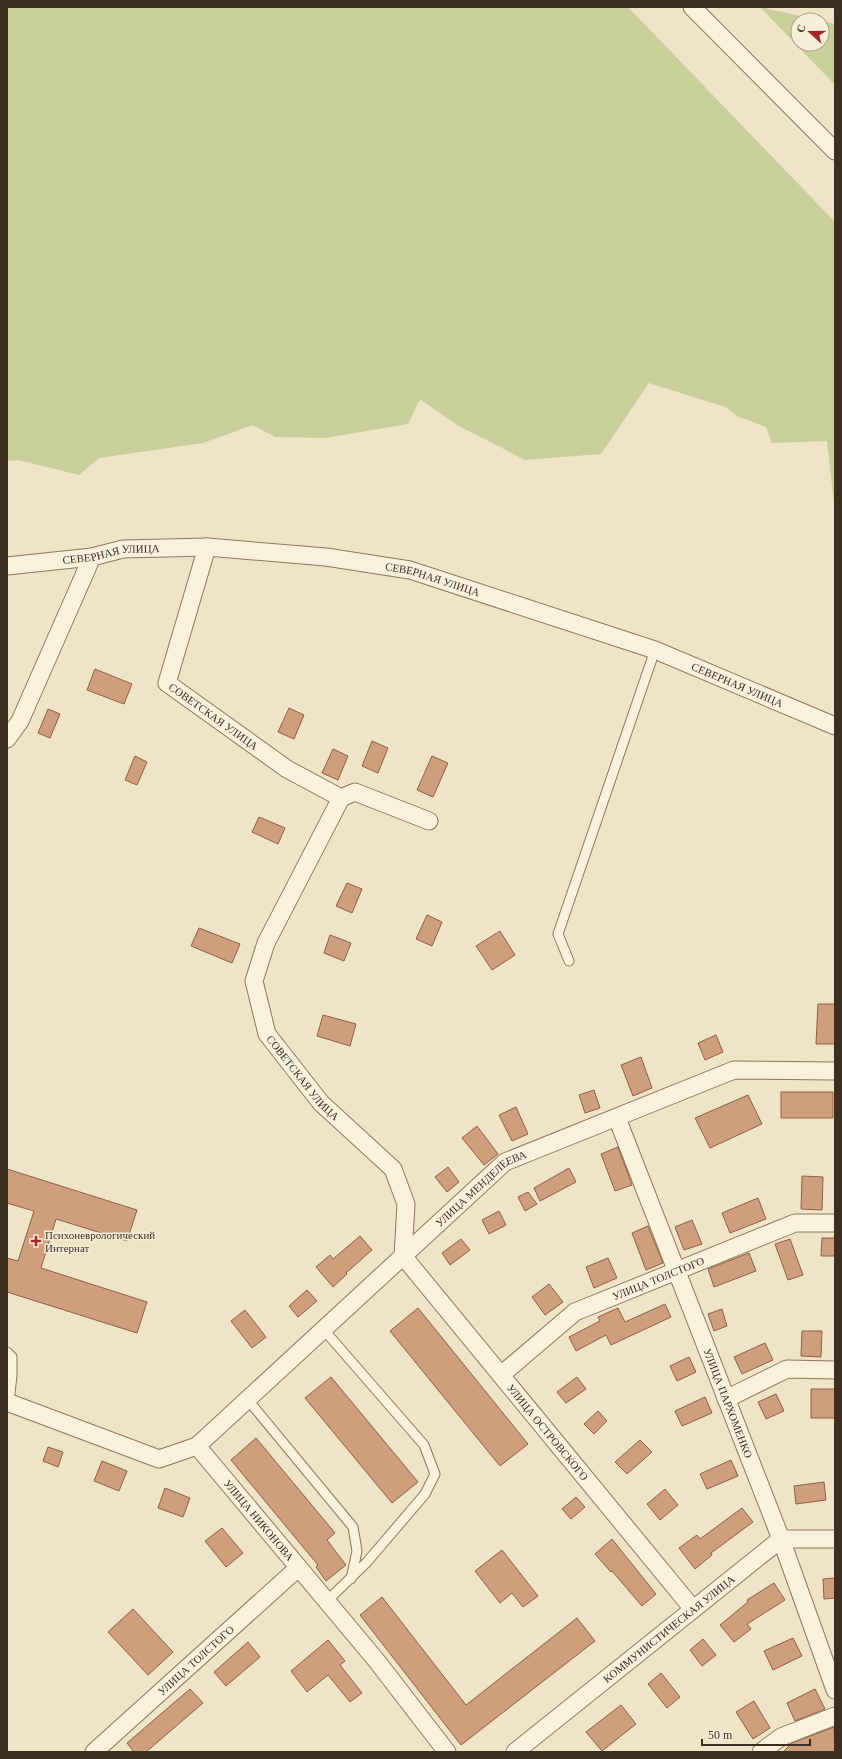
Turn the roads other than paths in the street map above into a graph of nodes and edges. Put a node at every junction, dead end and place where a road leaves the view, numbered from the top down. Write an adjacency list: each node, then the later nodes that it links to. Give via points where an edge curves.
1 (692, 7): 2 (street)
2 (835, 151)
3 (207, 547): 4 (street, СЕВЕРНАЯ УЛИЦА, via 124,549); 6 (street, СЕВЕРНАЯ УЛИЦА, via 326,557 410,570); 9 (street, СОВЕТСКАЯ УЛИЦА, via 167,683 287,769)
4 (92, 557): 5 (street, СЕВЕРНАЯ УЛИЦА); 8 (street, via 20,721)
5 (7, 566)
6 (655, 650): 7 (street, СЕВЕРНАЯ УЛИЦА); 11 (lane, via 558,934)
7 (835, 726)
8 (7, 739)
9 (341, 798): 10 (street, via 355,792); 15 (street, СОВЕТСКАЯ УЛИЦА, via 266,943 254,981 267,1034 321,1103 393,1169 406,1204)
10 (429, 822)
11 (569, 961)
12 (835, 1071): 13 (street, УЛИЦА МЕНДЕЛЕЕВА, via 734,1070)
13 (617, 1118): 15 (street, УЛИЦА МЕНДЕЛЕЕВА, via 505,1162); 16 (street, УЛИЦА ПАРХОМЕНКО)
14 (835, 1223): 16 (street, УЛИЦА ТОЛСТОГО, via 795,1223)
15 (403, 1256): 17 (street, УЛИЦА МЕНДЕЛЕЕВА); 20 (street, УЛИЦА ОСТРОВСКОГО)
16 (676, 1271): 20 (street, УЛИЦА ТОЛСТОГО, via 574,1312); 22 (street, УЛИЦА ПАРХОМЕНКО)
17 (324, 1330): 21 (street, УЛИЦА МЕНДЕЛЕЕВА); 28 (lane, via 424,1445 436,1474 425,1494)
18 (7, 1352): 23 (lane, via 12,1357)
19 (835, 1370): 22 (street, via 786,1369)
20 (501, 1375): 30 (street, УЛИЦА ОСТРОВСКОГО)
21 (248, 1400): 24 (street, УЛИЦА МЕНДЕЛЕЕВА); 28 (lane, via 353,1527 357,1552)
22 (726, 1400): 25 (street, УЛИЦА ПАРХОМЕНКО)
23 (8, 1403): 24 (street, via 159,1459)
24 (197, 1446): 27 (street, УЛИЦА НИКОНОВА)
25 (780, 1539): 26 (street); 30 (street, КОММУНИСТИЧЕСКАЯ УЛИЦА); 31 (street, УЛИЦА ПАРХОМЕНКО)
26 (835, 1539)
27 (298, 1568): 29 (street, УЛИЦА НИКОНОВА); 33 (street, УЛИЦА ТОЛСТОГО)
28 (351, 1579): 29 (lane)
29 (326, 1601): 34 (street, УЛИЦА НИКОНОВА, via 376,1660)
30 (693, 1609): 35 (street, КОММУНИСТИЧЕСКАЯ УЛИЦА)
31 (835, 1690)
32 (835, 1716): 36 (street, via 781,1737)
33 (94, 1752)
34 (446, 1752)
35 (515, 1752)
36 (761, 1752)

